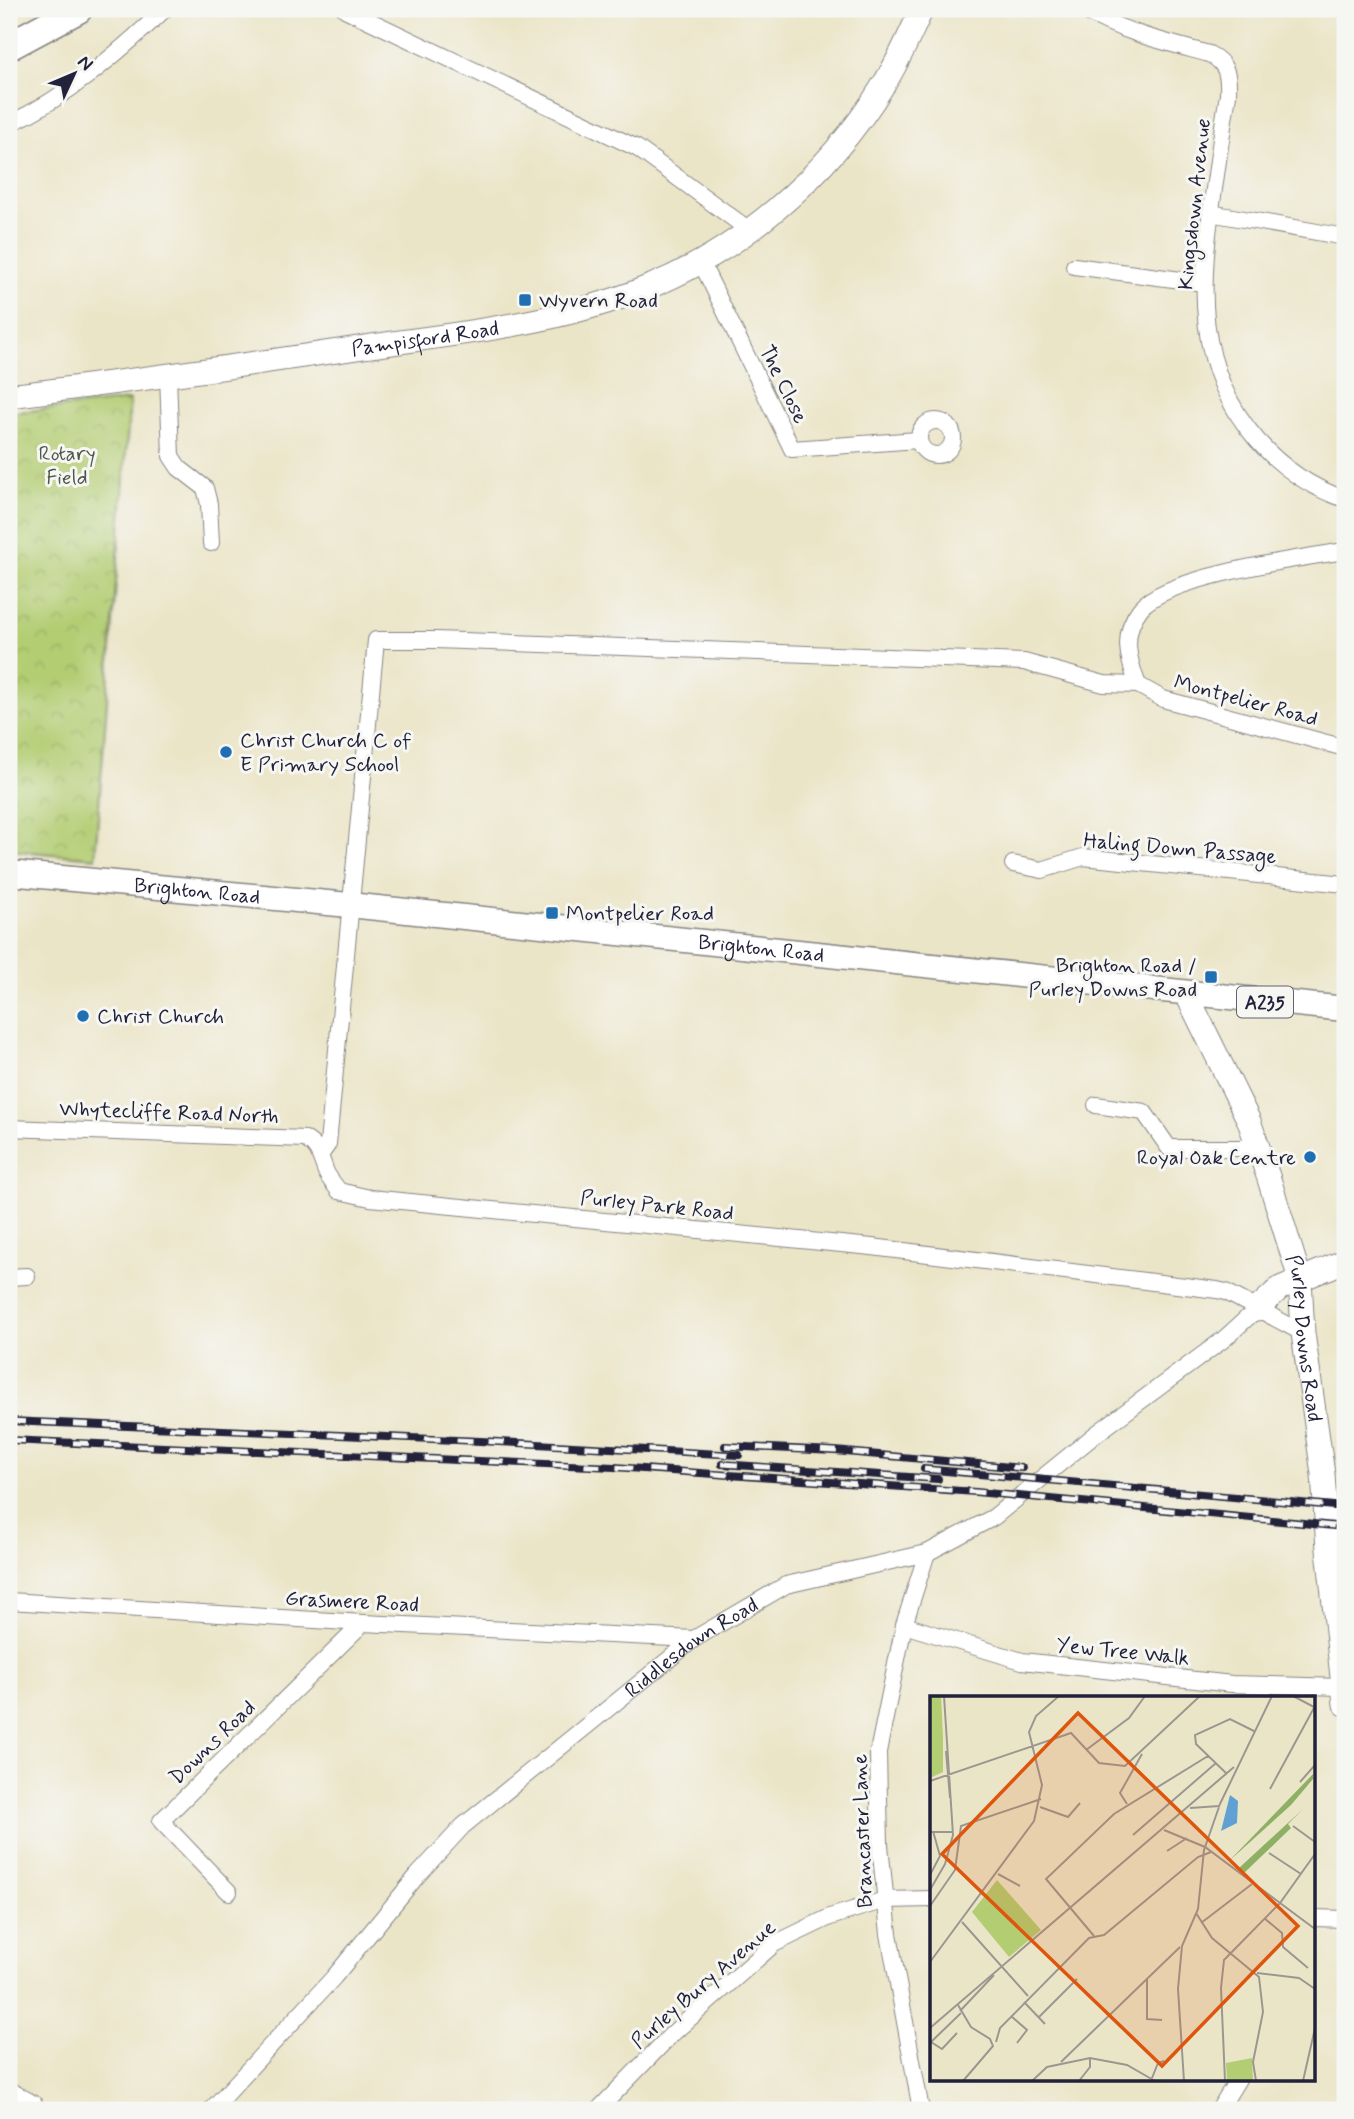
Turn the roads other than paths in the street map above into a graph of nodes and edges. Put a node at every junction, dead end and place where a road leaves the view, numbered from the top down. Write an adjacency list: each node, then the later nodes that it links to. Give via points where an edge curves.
1 (78, 9): 6 (highway)
2 (165, 9): 7 (street, via 101,67)
3 (345, 9): 9 (street, via 637,148)
4 (922, 9): 9 (street, Pampisford Road, via 895,66 864,114 806,180)
5 (1082, 9): 8 (street, Kingsdown Avenue, via 1110,25 1209,54 1223,63 1229,84)
6 (9, 46)
7 (9, 124)
8 (1210, 213): 10 (street); 13 (street, Kingsdown Avenue)
9 (750, 230): 11 (street, Pampisford Road)
10 (1345, 237)
11 (701, 262): 14 (street, Pampisford Road, via 632,293 549,316); 16 (street, The Close, via 792,449)
12 (1074, 265): 13 (street)
13 (1204, 283): 17 (street, Kingsdown Avenue, via 1209,346 1219,379 1242,421 1289,470)
14 (168, 376): 15 (street, Pampisford Road); 18 (street, via 171,456 205,488)
15 (9, 396)
16 (918, 440)
17 (1345, 499)
18 (211, 543)
19 (1345, 551): 20 (street, via 1239,569 1162,592 1140,609 1127,642)
20 (1138, 685): 21 (street, Montpelier Road, via 1163,699); 25 (street, Montpelier Road, via 1104,684 1024,662 376,640)
21 (1345, 748)
22 (1013, 864): 24 (street, Haling Down Passage, via 1042,870 1083,857)
23 (9, 873): 25 (main road, Brighton Road / A235)
24 (1345, 884)
25 (349, 905): 26 (main road, Brighton Road / A235); 31 (street, via 328,1144)
26 (1186, 993): 27 (main road, Brighton Road / A235); 30 (street, Purley Downs Road)
27 (1345, 1009)
28 (1096, 1105): 30 (street, via 1144,1112 1169,1148)
29 (9, 1128): 31 (street, Whytecliffe Road North, via 291,1137 305,1139)
30 (1258, 1148): 35 (street, Purley Downs Road)
31 (321, 1154): 36 (street, Purley Park Road, via 339,1191 370,1198 872,1247 1226,1292)
32 (1345, 1261): 35 (street, Riddlesdown Road)
33 (27, 1276): 34 (street)
34 (9, 1277)
35 (1300, 1279): 36 (street, Riddlesdown Road, via 1280,1288); 37 (street, Purley Downs Road)
36 (1257, 1309): 37 (street); 38 (street, Riddlesdown Road, via 993,1517)
37 (1303, 1333): 43 (street, Purley Downs Road, via 1323,1474)
38 (927, 1553): 41 (street, Brancaster Lane); 42 (street, Riddlesdown Road, via 786,1585)
39 (9, 1601): 40 (street, Grasmere Road)
40 (363, 1623): 42 (street, Grasmere Road); 44 (street, Downs Road, via 161,1821)
41 (904, 1625): 43 (street, Yew Tree Walk, via 1022,1661); 46 (street, Brancaster Lane, via 878,1752)
42 (694, 1639): 52 (street, Riddlesdown Road, via 463,1826 334,1977)
43 (1344, 1696)
44 (229, 1892)
45 (930, 1899): 46 (street, Purley Bury Avenue)
46 (885, 1900): 53 (street, Purley Bury Avenue, via 830,1917 774,1944 672,2034); 54 (street, Brancaster Lane)
47 (1316, 1918): 48 (street)
48 (1345, 1919)
49 (1237, 2080): 55 (street)
50 (9, 2090): 51 (street)
51 (34, 2104)
52 (211, 2110)
53 (598, 2110)
54 (921, 2110)
55 (1219, 2110)

